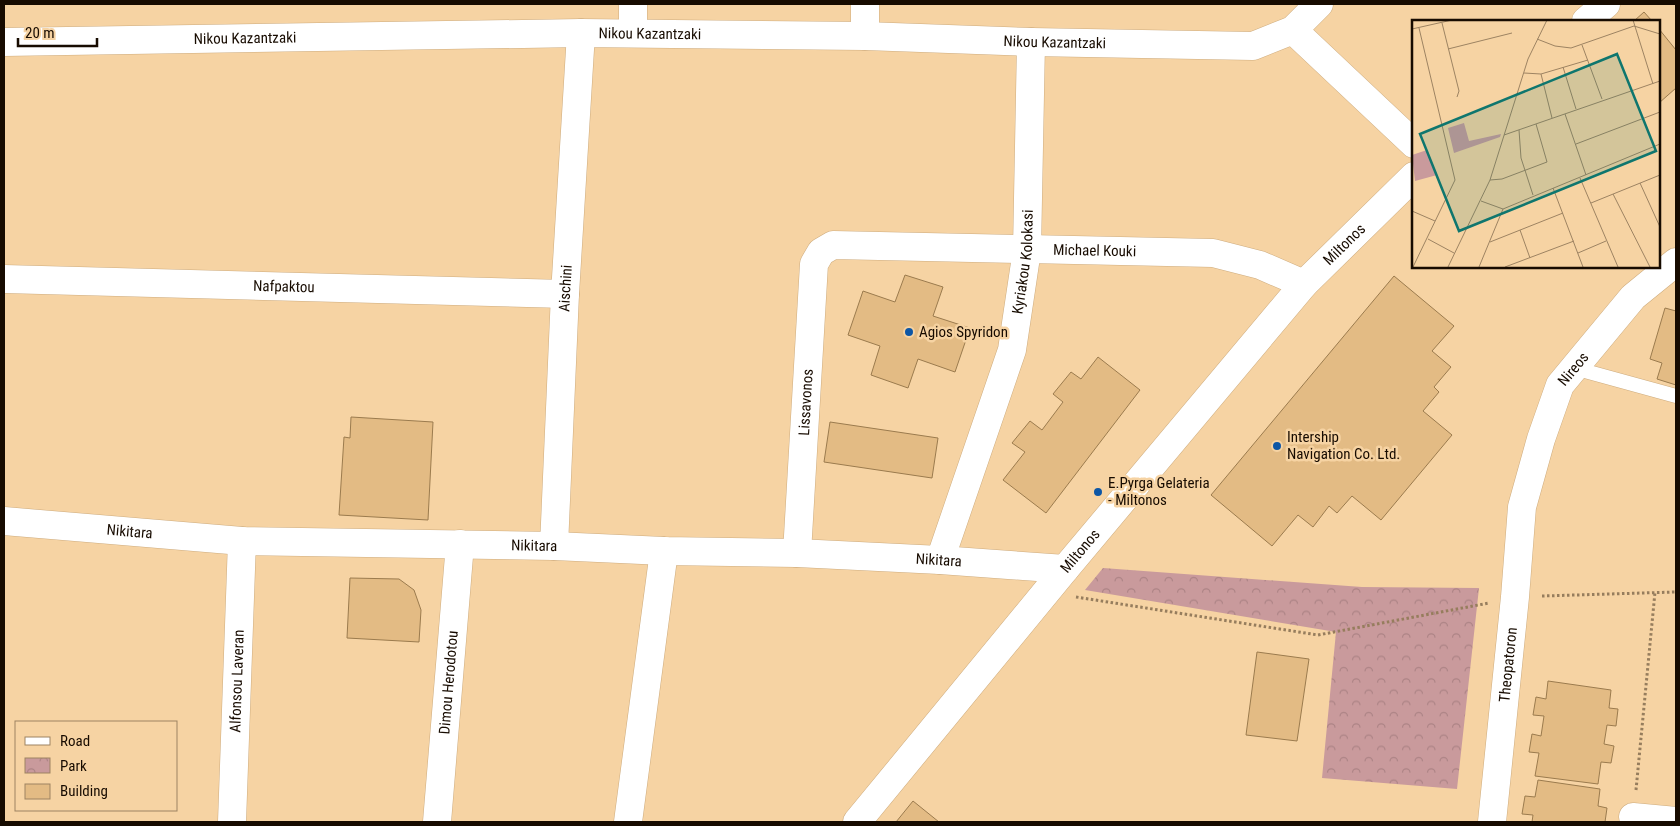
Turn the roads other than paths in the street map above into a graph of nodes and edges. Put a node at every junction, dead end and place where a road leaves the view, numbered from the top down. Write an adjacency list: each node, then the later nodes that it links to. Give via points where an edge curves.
1 (633, 4): 8 (street)
2 (865, 4): 9 (street)
3 (1319, 4): 6 (street)
4 (1606, 4): 5 (street)
5 (1587, 20)
6 (1293, 30): 11 (street, Nikou Kazantzaki, via 1253,46); 12 (street)
7 (581, 33): 8 (street, Nikou Kazantzaki); 10 (street, Nikou Kazantzaki); 19 (street, Aischini)
8 (633, 33): 9 (street, Nikou Kazantzaki)
9 (865, 36): 11 (street, Nikou Kazantzaki)
10 (4, 42)
11 (1031, 42): 14 (street, Kyriakou Kolokasi)
12 (1412, 142)
13 (1412, 178): 18 (street, Miltonos)
14 (1027, 250): 15 (street, Michael Kouki, via 833,245); 18 (street, Michael Kouki, via 1213,254 1260,264); 29 (street, Kyriakou Kolokasi, via 1012,350)
15 (821, 252): 28 (street, Lissavonos, via 814,264)
16 (1676, 262): 20 (street, Nireos, via 1633,297)
17 (4, 279): 19 (street, Nafpaktou)
18 (1304, 284): 30 (street, Miltonos)
19 (565, 294): 26 (street, Aischini)
20 (1574, 368): 21 (lane); 22 (street, Nireos, via 1560,385)
21 (1676, 396)
22 (1522, 507): 37 (street, Theopatoron)
23 (4, 521): 24 (street, Nikitara)
24 (242, 541): 25 (street, Nikitara); 33 (street, Alfonsou Laveran)
25 (460, 544): 26 (street, Nikitara); 34 (street, Dimou Herodotou)
26 (554, 546): 27 (street, Nikitara)
27 (664, 551): 28 (street, Nikitara); 35 (street)
28 (797, 553): 29 (street, Nikitara)
29 (940, 560): 30 (street, Nikitara)
30 (1065, 569): 36 (street, Miltonos)
31 (1633, 817): 32 (street)
32 (1676, 821)
33 (232, 822)
34 (437, 822)
35 (628, 822)
36 (857, 822)
37 (1492, 822)

